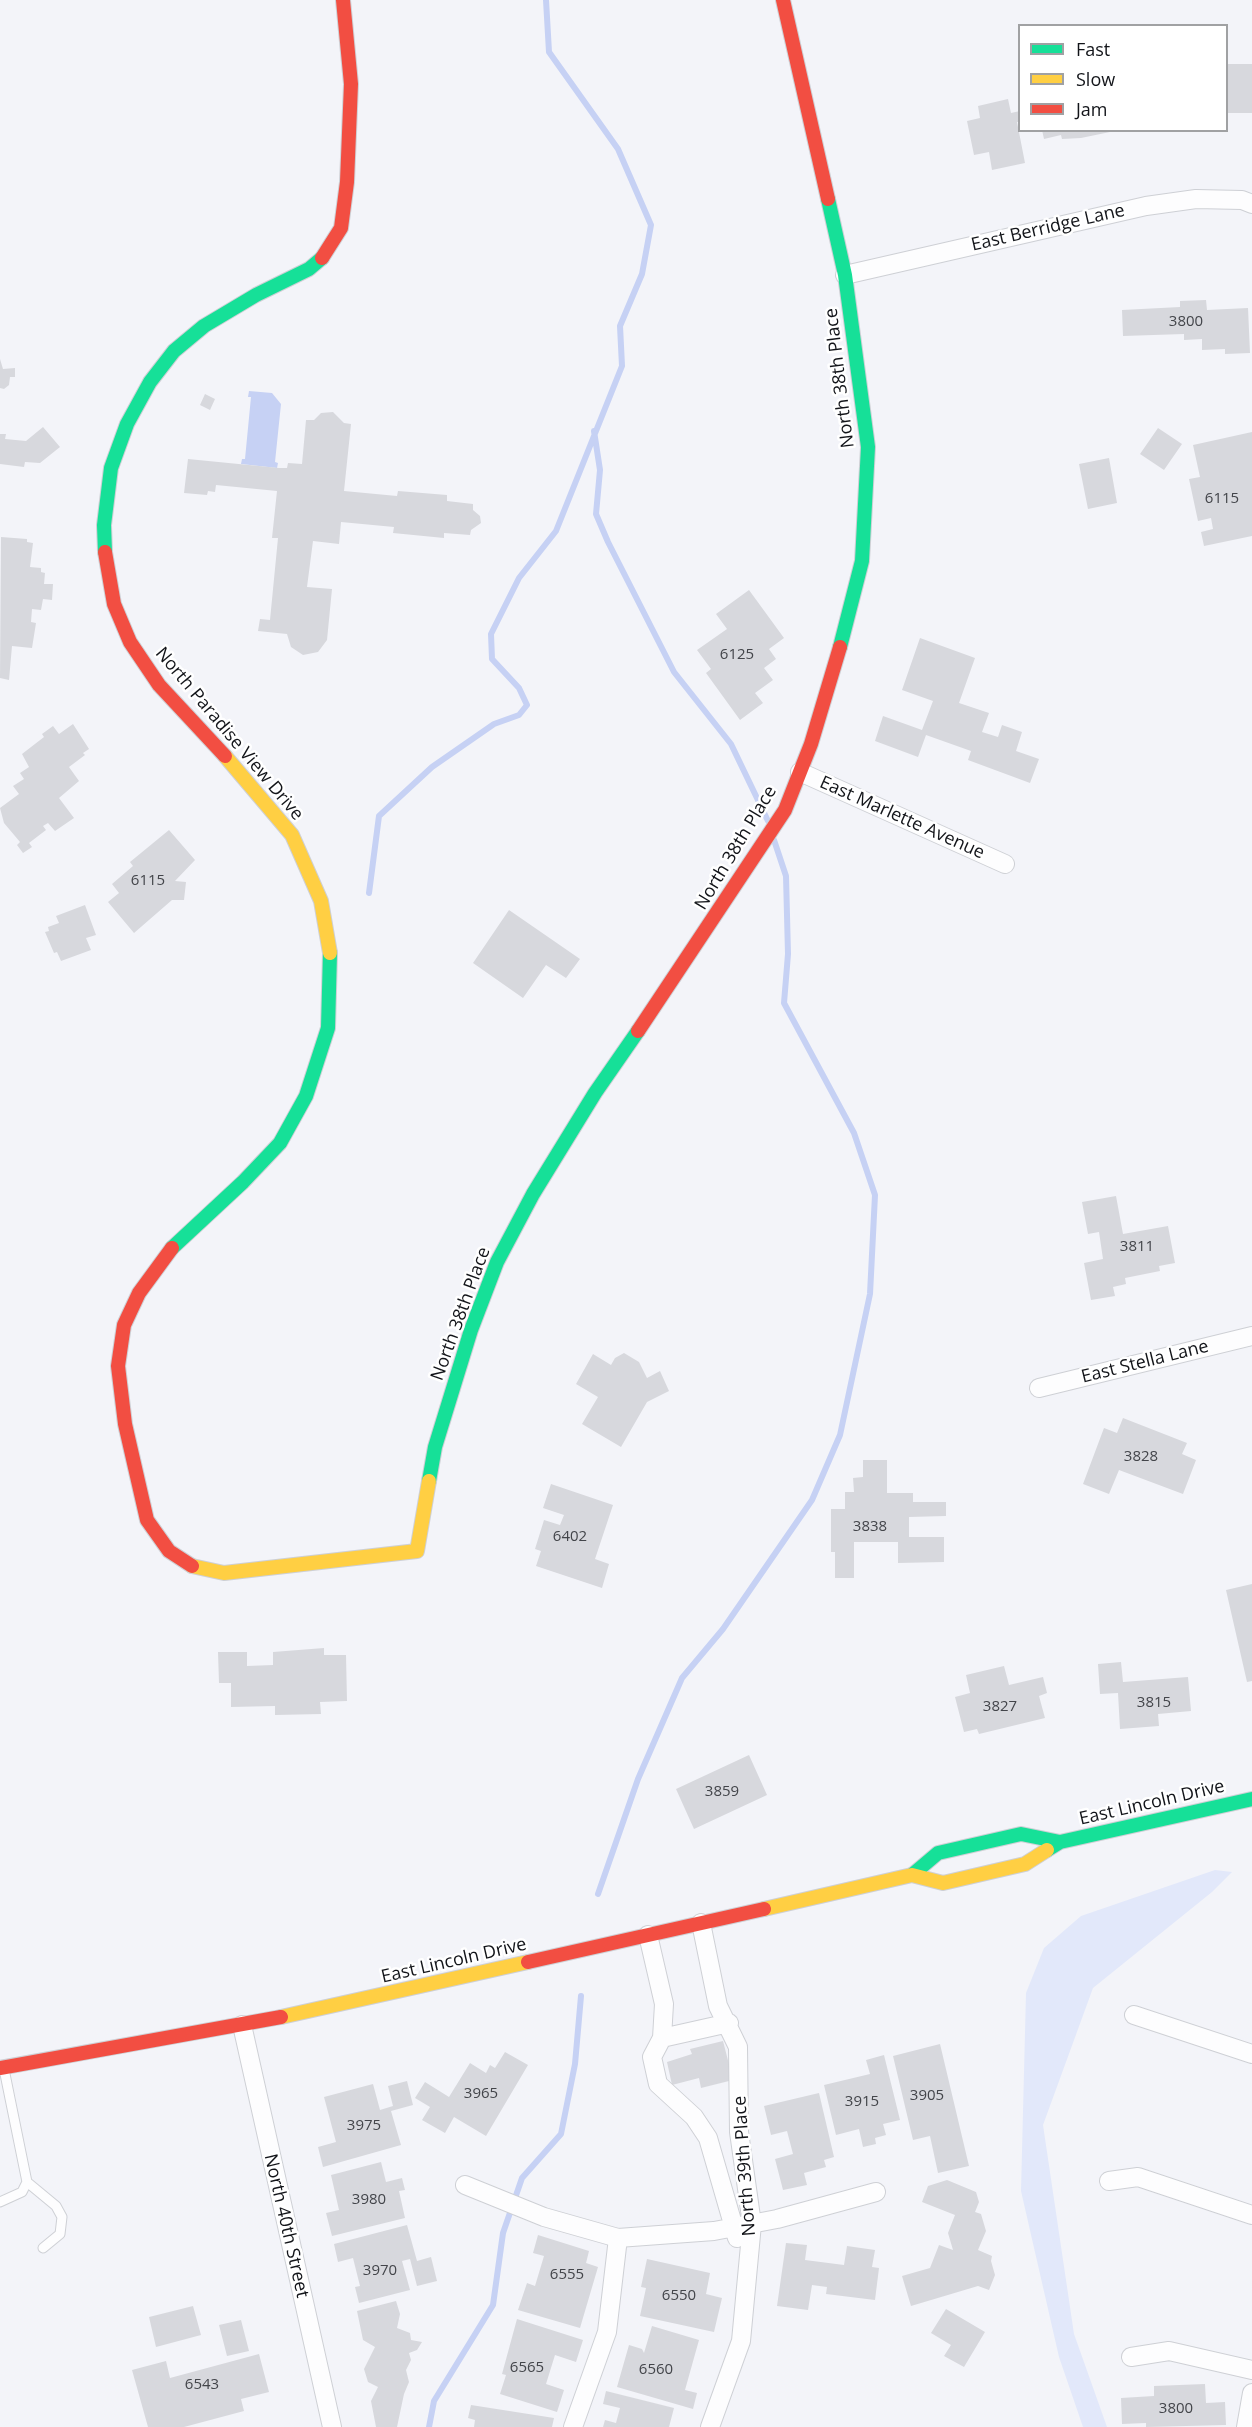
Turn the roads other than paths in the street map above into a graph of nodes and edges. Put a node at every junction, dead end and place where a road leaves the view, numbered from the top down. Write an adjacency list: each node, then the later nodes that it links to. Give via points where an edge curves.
1 (343, 0): 9 (street, North Paradise View Drive, via 351,84 341,228 326,255 309,269 204,326 174,351 150,382 127,424 109,477 104,525 106,565 114,604 130,642 159,685 292,835 321,901 332,968 328,1028 306,1096 280,1143 164,1255 124,1325 118,1365 125,1424 147,1520 169,1551 192,1566 224,1573)
2 (783, 0): 4 (street, North 38th Place)
3 (1252, 204): 4 (street, East Berridge Lane, via 1242,200 1196,199 1146,206)
4 (845, 275): 5 (street, North 38th Place, via 868,447 862,561 839,652)
5 (800, 772): 6 (street, East Marlette Avenue); 9 (street, North 38th Place, via 785,810 595,1094 533,1194 497,1262 471,1330 435,1447)
6 (1005, 864)
7 (1252, 1336): 8 (street, East Stella Lane)
8 (1039, 1388)
9 (417, 1551)
10 (1252, 1799): 11 (street, East Lincoln Drive)
11 (1060, 1842): 12 (street, East Lincoln Drive, via 1025,1864 943,1883); 12 (street, East Lincoln Drive, via 1021,1834 938,1852)
12 (912, 1875): 13 (street, East Lincoln Drive)
13 (701, 1923): 14 (street, East Lincoln Drive); 16 (street, North 39th Place, via 718,2006)
14 (648, 1935): 17 (street, East Lincoln Drive); 18 (street, North 39th Place, via 664,2004)
15 (1134, 2015): 19 (street)
16 (729, 2023): 18 (street); 27 (street, North 39th Place, via 738,2048 739,2132)
17 (242, 2025): 20 (street, East Lincoln Drive); 35 (street, North 40th Street)
18 (662, 2038): 28 (street, North 39th Place, via 652,2057 658,2084 694,2116 708,2138)
19 (1252, 2054)
20 (2, 2067): 22 (lane)
21 (1108, 2181): 26 (street, via 1138,2177)
22 (27, 2182): 25 (lane, via 22,2192); 30 (lane, via 56,2206 62,2217 60,2234)
23 (465, 2185): 29 (street, via 544,2217)
24 (876, 2192): 27 (street)
25 (0, 2202)
26 (1252, 2216)
27 (752, 2224): 28 (street); 31 (street, North 39th Place)
28 (734, 2227): 29 (street); 31 (street, North 39th Place)
29 (618, 2238): 36 (street, via 607,2332)
30 (43, 2248)
31 (749, 2274): 37 (street, North 39th Place, via 741,2341)
32 (1131, 2357): 33 (street, via 1169,2350)
33 (1252, 2370)
34 (1252, 2393): 38 (street)
35 (332, 2427)
36 (573, 2427)
37 (710, 2427)
38 (1246, 2427)

